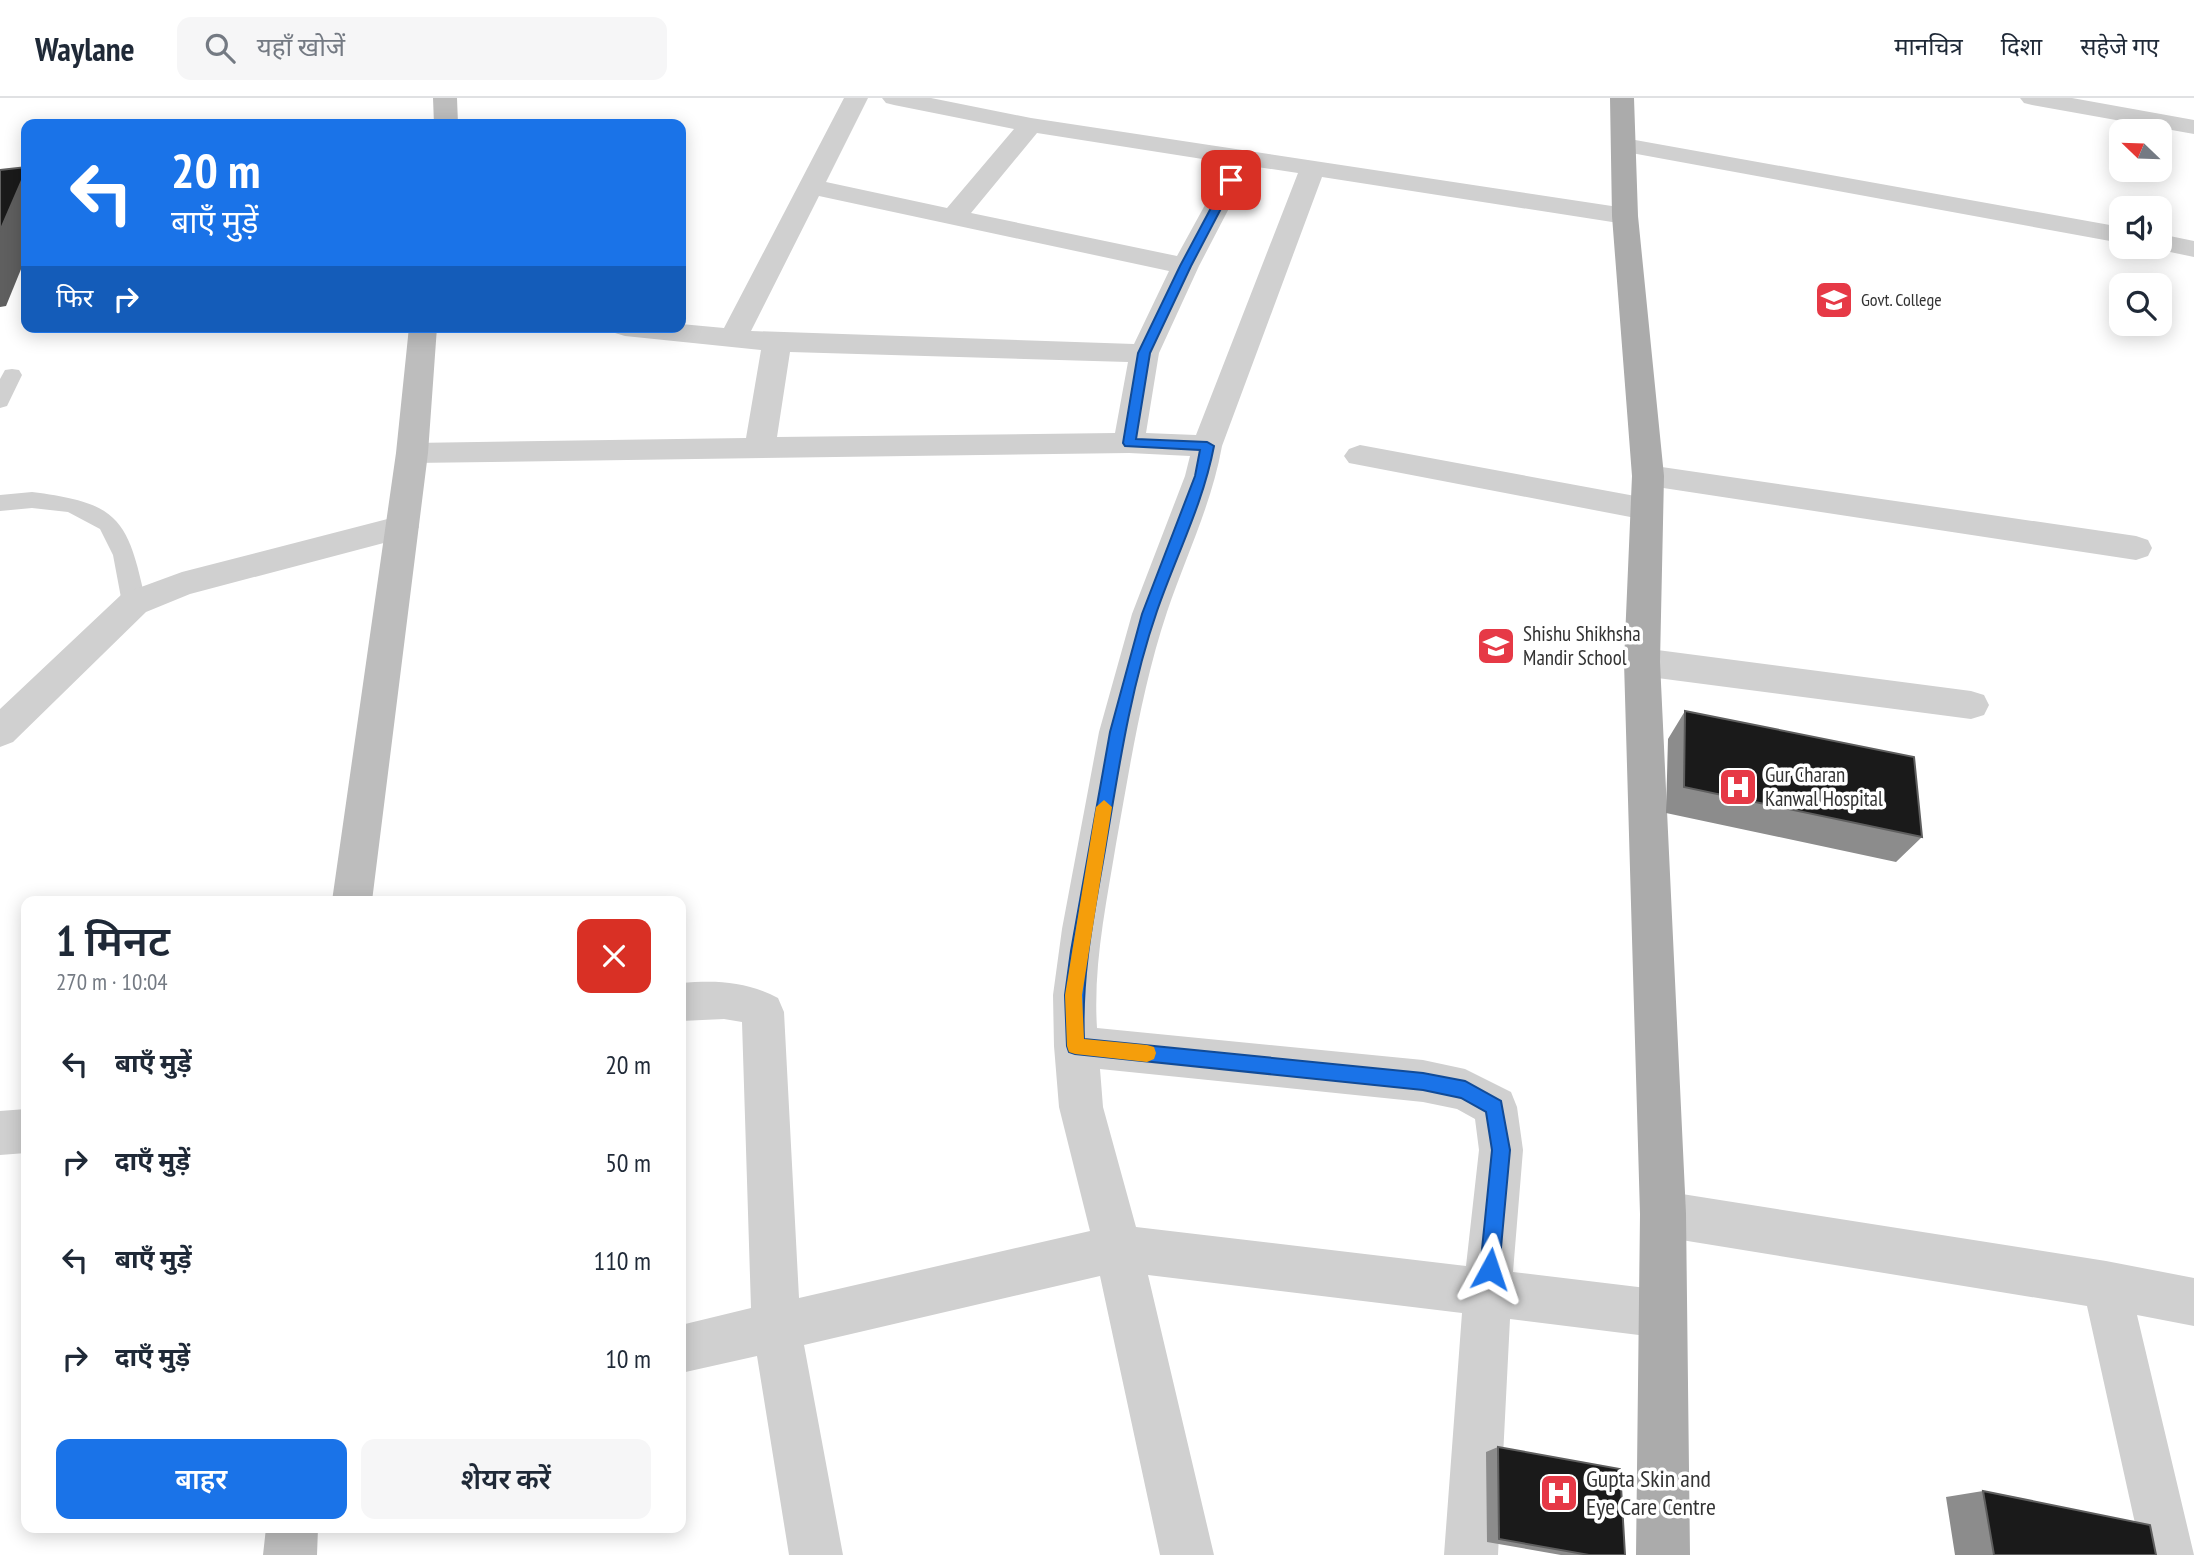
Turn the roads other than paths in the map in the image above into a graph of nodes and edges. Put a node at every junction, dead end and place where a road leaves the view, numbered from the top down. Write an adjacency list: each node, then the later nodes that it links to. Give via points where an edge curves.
1 (446, 98): 6 (main road)
2 (856, 98): 12 (street)
3 (894, 98): 7 (street)
4 (1622, 98): 9 (main road)
5 (2032, 98): 8 (street)
6 (446, 119)
7 (1031, 125): 10 (street); 14 (street)
8 (2194, 127)
9 (1624, 145): 13 (main road); 15 (street)
10 (1242, 158): 11 (street); 18 (street)
11 (1312, 169): 13 (street); 28 (street)
12 (811, 187): 14 (street); 21 (street)
13 (1625, 215): 31 (main road)
14 (953, 218): 18 (street)
15 (2109, 233)
16 (2172, 244): 17 (street)
17 (2194, 248)
18 (1185, 266): 23 (street)
19 (422, 333): 29 (main road)
20 (679, 333): 21 (street)
21 (733, 339): 22 (street)
22 (777, 343): 23 (street); 27 (street)
23 (1144, 353): 26 (street)
24 (12, 375): 25 (lane)
25 (0, 401)
26 (1129, 443): 27 (street); 28 (street)
27 (760, 446): 29 (street)
28 (1207, 446): 41 (street, via 1201,476 1149,614 1117,732 1082,929 1074,995)
29 (412, 453): 33 (main road)
30 (1360, 456): 31 (street)
31 (1647, 492): 34 (street); 36 (main road)
32 (0, 503): 35 (lane, via 32,500 73,505 109,524 124,555)
33 (403, 527): 35 (street, via 183,584); 39 (main road)
34 (2137, 548)
35 (134, 603): 38 (street)
36 (1642, 662): 37 (street); 44 (main road)
37 (1971, 705)
38 (0, 732)
39 (353, 896)
40 (686, 1002): 50 (street, via 733,999 763,1012)
41 (1075, 1046): 45 (street, via 1081,1107); 47 (street, via 1423,1081 1465,1090 1494,1107 1501,1150)
42 (21, 1131): 43 (street)
43 (0, 1133)
44 (1663, 1214): 46 (street); 49 (main road)
45 (1118, 1248): 47 (street); 50 (street); 55 (street)
46 (2106, 1285): 48 (street); 58 (street)
47 (1487, 1293): 49 (street); 56 (street)
48 (2194, 1302)
49 (1663, 1314): 57 (main road)
50 (776, 1325): 51 (street); 54 (street)
51 (686, 1348)
52 (292, 1533): 53 (main road)
53 (290, 1555)
54 (816, 1555)
55 (1187, 1555)
56 (1471, 1555)
57 (1663, 1555)
58 (2169, 1555)

